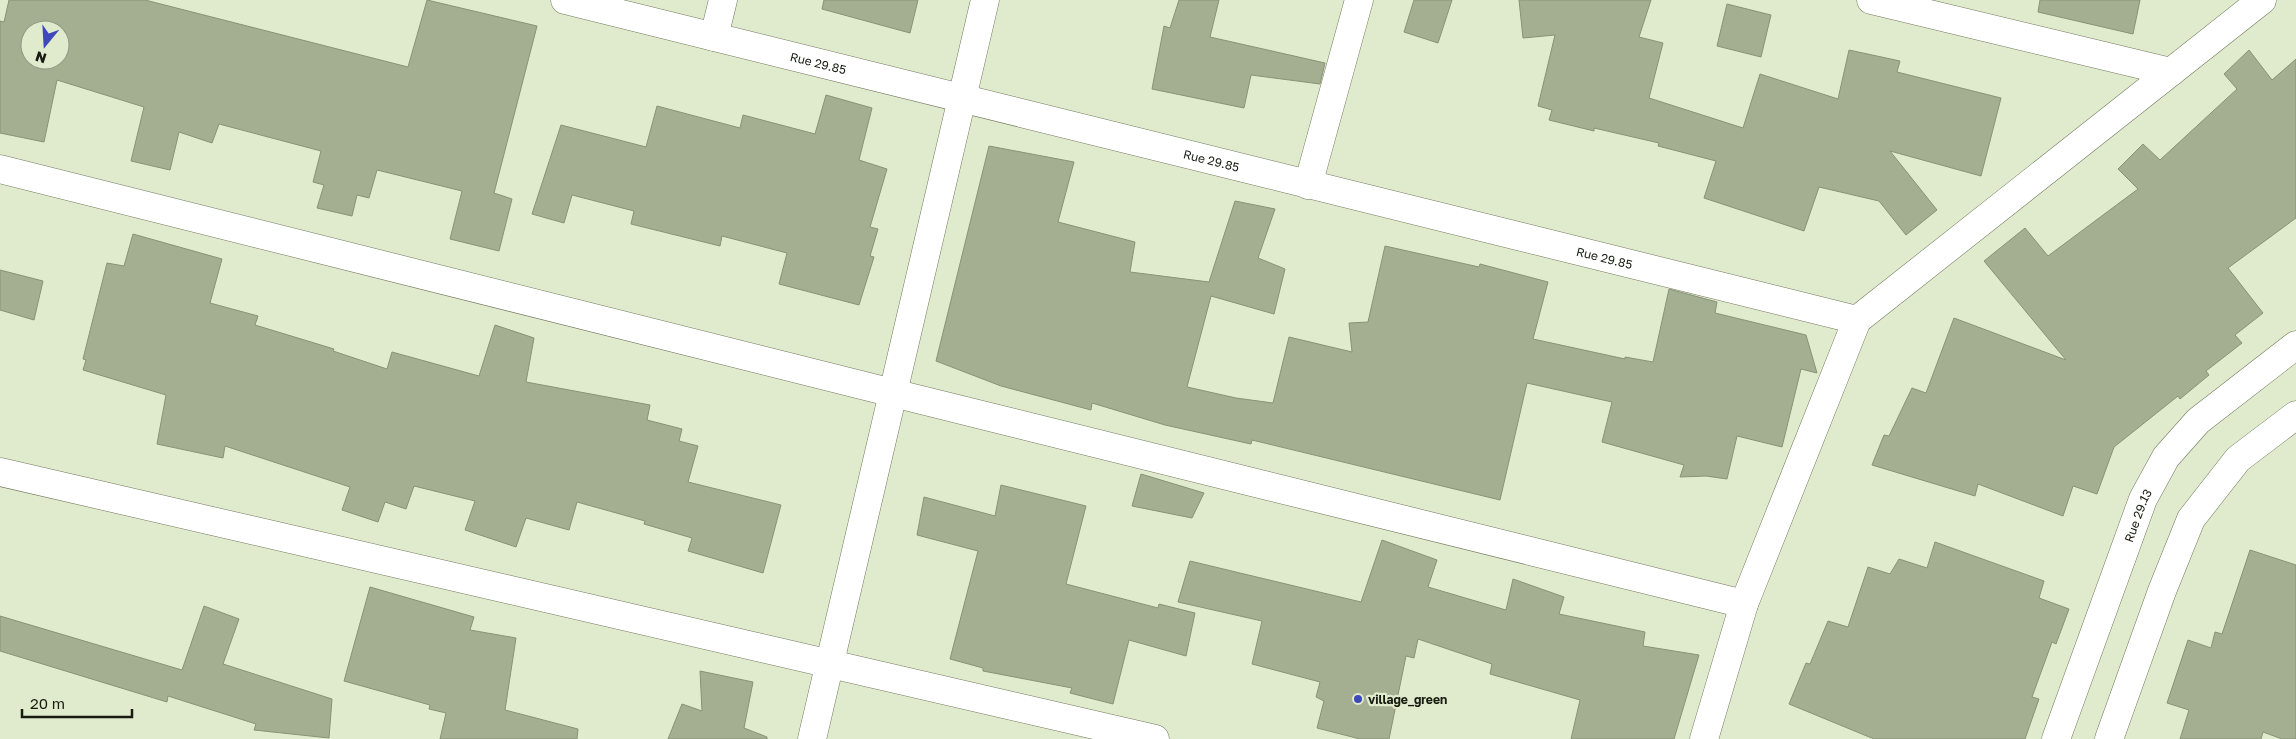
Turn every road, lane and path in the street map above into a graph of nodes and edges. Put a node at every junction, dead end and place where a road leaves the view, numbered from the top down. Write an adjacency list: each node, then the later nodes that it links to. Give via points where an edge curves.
1 (565, 0): 7 (street, Rue 29.85)
2 (724, 0): 7 (street)
3 (985, 0): 9 (street)
4 (1359, 0): 11 (street)
5 (1871, 0): 8 (street)
6 (2262, 0): 8 (street)
7 (714, 37): 9 (street, Rue 29.85)
8 (2171, 72): 12 (street)
9 (962, 99): 11 (street, Rue 29.85); 14 (street)
10 (0, 169): 14 (street)
11 (1308, 185): 12 (street, Rue 29.85)
12 (1857, 320): 17 (street)
13 (2296, 345): 22 (street, Rue 29.13, via 2198,421 2166,457 2143,499)
14 (893, 393): 17 (street); 18 (street)
15 (2296, 415): 23 (street, via 2238,459 2191,519)
16 (0, 472): 18 (street)
17 (1744, 604): 21 (street)
18 (830, 663): 19 (street); 20 (street)
19 (812, 739)
20 (1154, 739)
21 (1704, 739)
22 (2056, 739)
23 (2109, 739)

